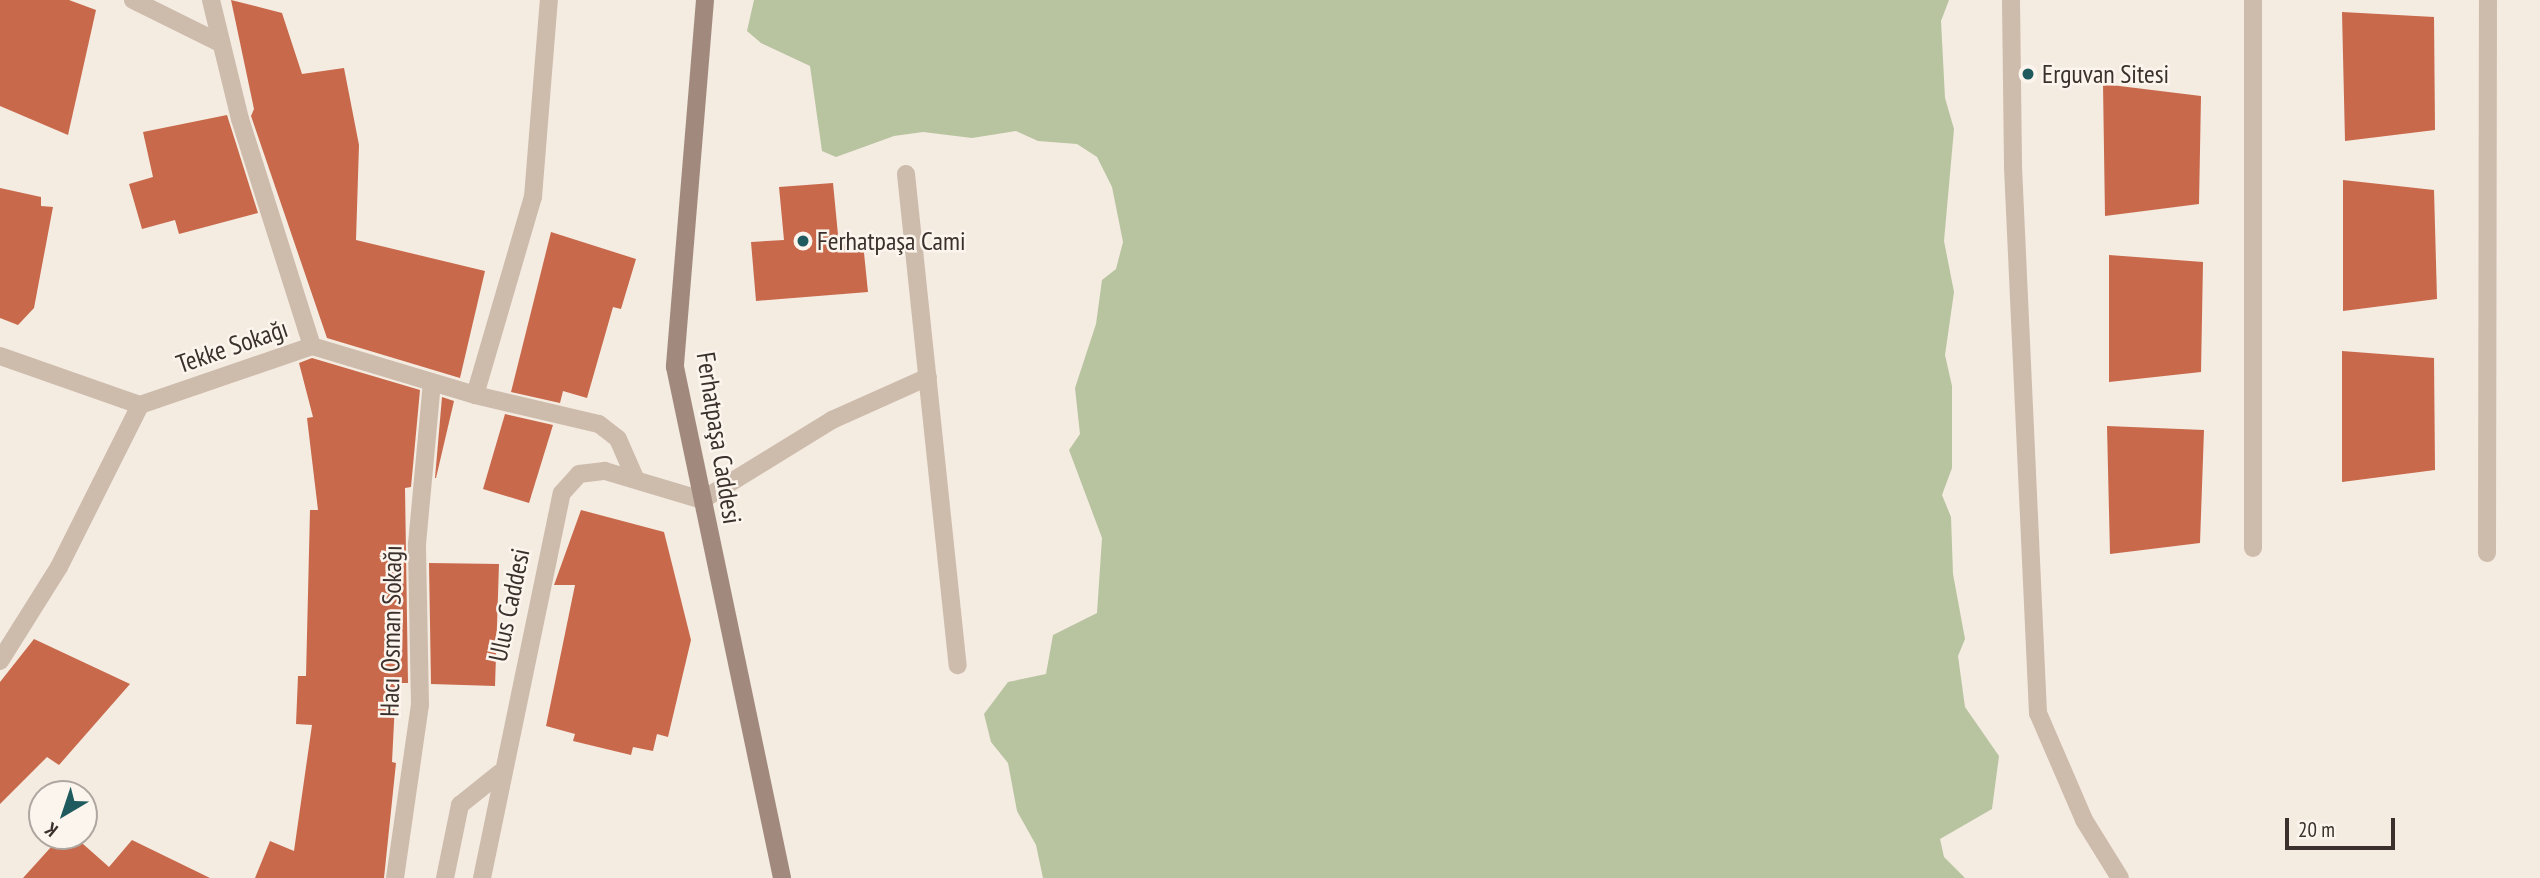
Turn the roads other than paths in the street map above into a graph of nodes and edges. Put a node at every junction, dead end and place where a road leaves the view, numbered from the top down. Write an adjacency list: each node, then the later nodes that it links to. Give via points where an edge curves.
1 (133, 0): 8 (street)
2 (212, 0): 8 (street)
3 (549, 0): 14 (street, via 533,198)
4 (705, 0): 17 (main road, Ferhatpaşa Caddesi, via 676,367)
5 (2011, 0): 27 (street, via 2013,167 2038,713 2084,820)
6 (2253, 0): 18 (street)
7 (2488, 0): 19 (street)
8 (219, 43): 10 (street)
9 (906, 174): 12 (street)
10 (312, 346): 13 (street, Tekke Sokağı); 15 (street, Tekke Sokağı)
11 (0, 356): 15 (street)
12 (928, 377): 17 (street, via 832,420); 21 (street)
13 (432, 383): 14 (street, Tekke Sokağı); 23 (street, Hacı Osman Sokağı, via 417,544 420,705)
14 (475, 395): 16 (street, Tekke Sokağı, via 599,424 618,439)
15 (140, 405): 20 (street, via 59,567)
16 (635, 478): 17 (street, Ulus Caddesi); 22 (street, Ulus Caddesi, via 606,471 579,474 562,493)
17 (702, 500): 26 (main road, Ferhatpaşa Caddesi)
18 (2253, 548)
19 (2487, 553)
20 (0, 661)
21 (958, 665)
22 (500, 773): 24 (street, via 460,805); 25 (street, Ulus Caddesi)
23 (395, 878)
24 (445, 878)
25 (482, 878)
26 (782, 878)
27 (2120, 878)

